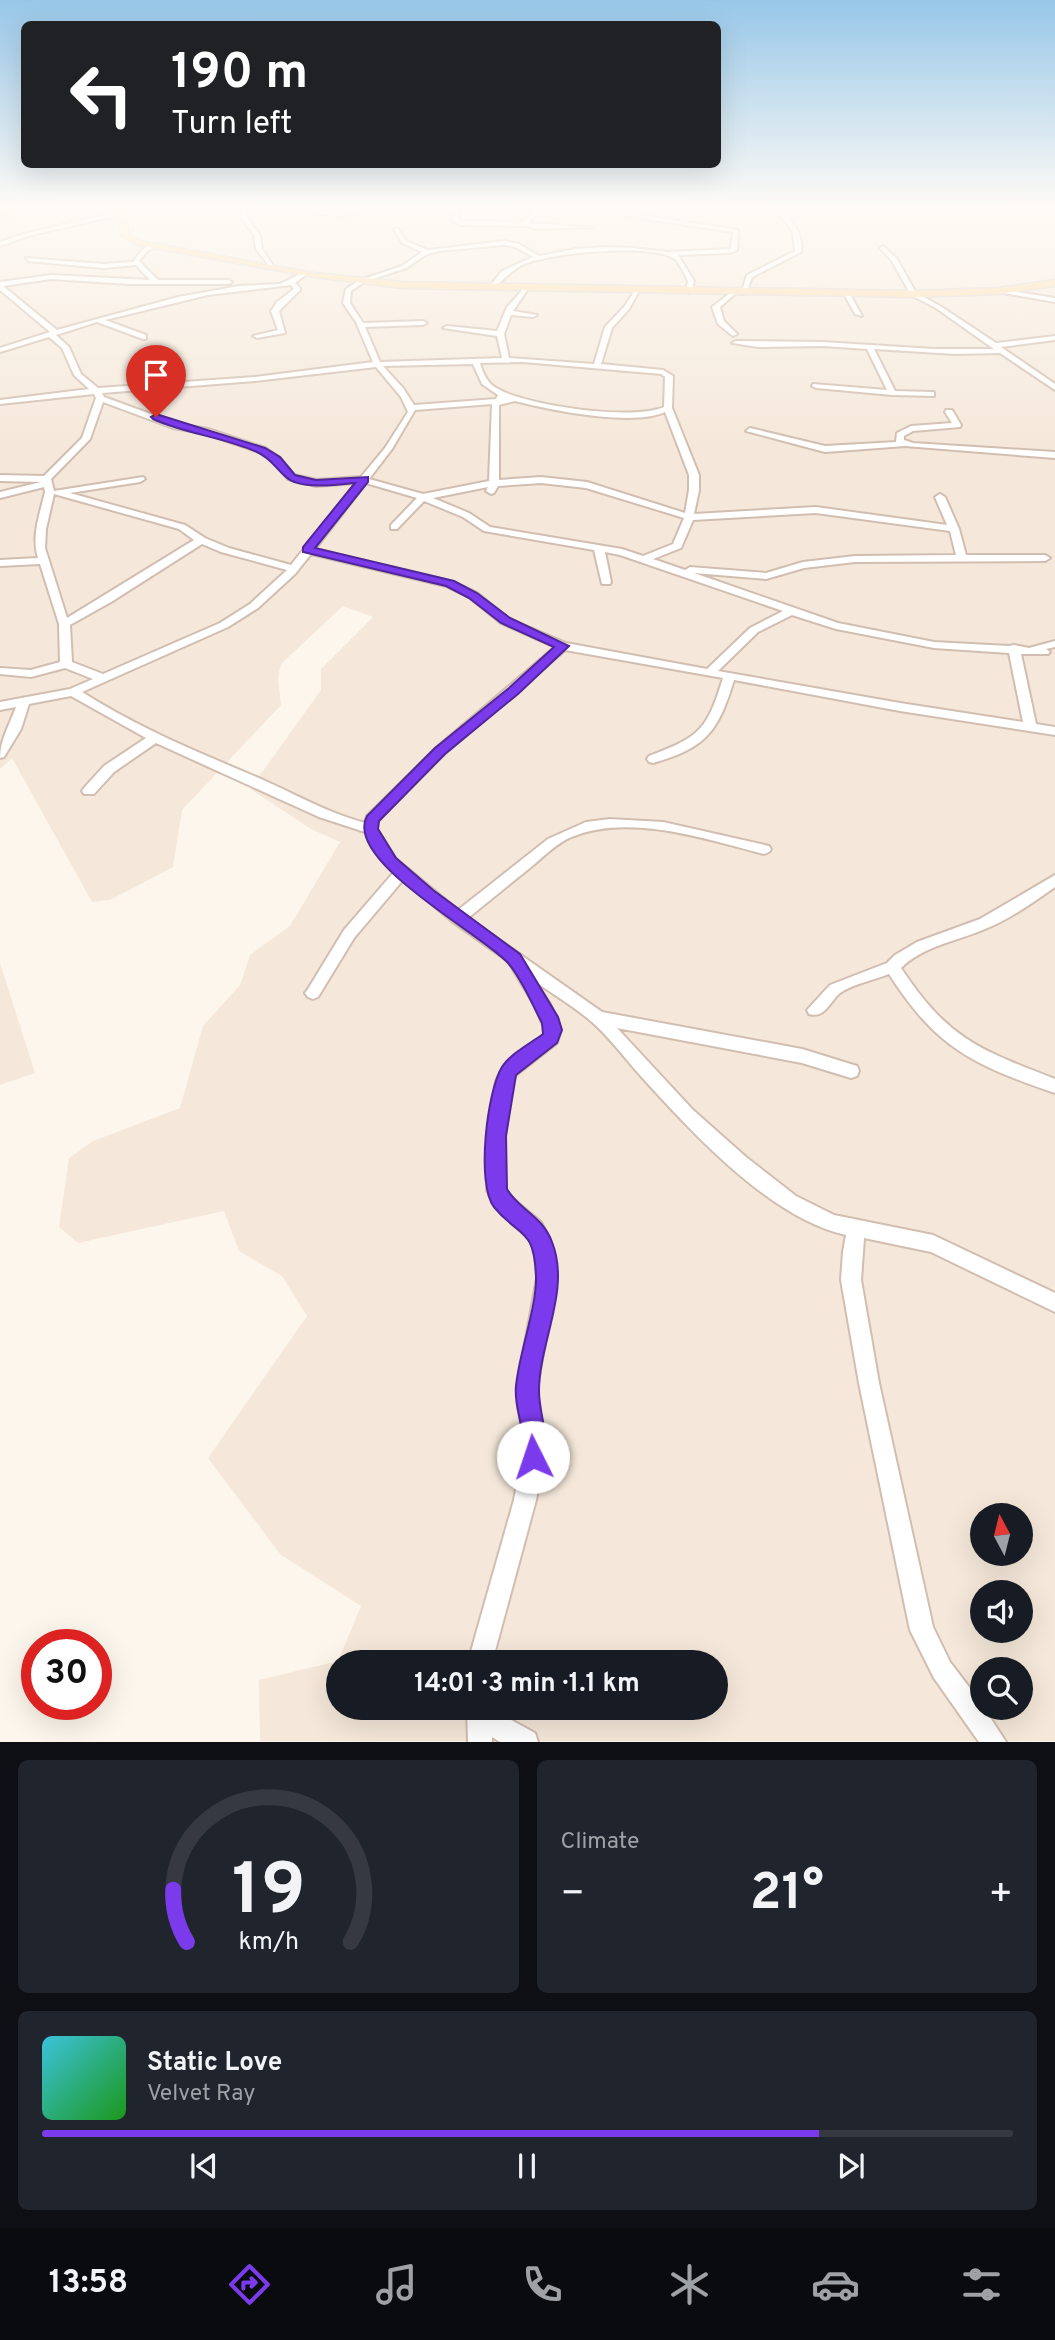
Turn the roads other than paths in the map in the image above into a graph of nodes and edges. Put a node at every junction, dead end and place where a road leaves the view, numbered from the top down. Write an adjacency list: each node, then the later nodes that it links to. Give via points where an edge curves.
1 (0, 285): 17 (street)
2 (249, 285): 11 (street)
3 (267, 285): 11 (street)
4 (294, 285): 34 (street, via 298,289 275,311 282,331)
5 (355, 285): 29 (street, via 345,297)
6 (441, 285): 12 (main road)
7 (690, 285): 15 (street)
8 (743, 285): 18 (street)
9 (908, 285): 20 (street)
10 (1039, 285): 16 (main road)
11 (253, 286): 27 (street, via 164,301)
12 (493, 286): 13 (main road)
13 (528, 287): 14 (main road); 24 (street)
14 (638, 290): 15 (main road); 44 (street, via 609,327)
15 (689, 291): 18 (main road)
16 (999, 291): 22 (main road); 23 (street)
17 (9, 293): 21 (street); 31 (street)
18 (738, 293): 19 (main road); 33 (street, via 716,307 721,322)
19 (847, 294): 20 (main road); 25 (street)
20 (913, 294): 22 (main road)
21 (0, 296)
22 (930, 297): 39 (street)
23 (1055, 300)
24 (509, 313): 26 (street); 32 (street)
25 (859, 314)
26 (533, 315)
27 (97, 320): 31 (street); 35 (street)
28 (423, 323): 29 (street)
29 (361, 325): 43 (street)
30 (447, 328): 32 (street)
31 (53, 333): 40 (street); 48 (street, via 78,375)
32 (500, 334): 41 (street)
33 (733, 334)
34 (257, 336)
35 (143, 337)
36 (1055, 338): 39 (street)
37 (736, 343): 38 (street)
38 (870, 348): 39 (street, via 965,353); 47 (street)
39 (997, 348): 46 (street)
40 (0, 350)
41 (506, 360): 42 (street); 44 (street)
42 (476, 361): 43 (street); 50 (street, via 479,376)
43 (378, 364): 48 (street); 52 (street)
44 (597, 366): 53 (street, via 668,374)
45 (816, 386): 47 (street)
46 (1055, 388)
47 (892, 393): 49 (street)
48 (97, 394): 51 (street); 60 (street, via 176,426 262,450 291,477 316,483); 61 (street, via 86,439)
49 (931, 394)
50 (500, 398): 52 (street); 53 (street, via 638,415 660,414); 62 (street, via 495,405)
51 (0, 402)
52 (411, 408): 60 (street, via 404,426)
53 (668, 408): 66 (street, via 694,475)
54 (949, 412): 56 (street, via 957,425 911,429 899,438)
55 (750, 431): 56 (street, via 825,449)
56 (904, 444): 57 (street)
57 (1055, 455)
58 (0, 478): 61 (street)
59 (140, 478): 61 (street)
60 (364, 480): 65 (street); 71 (street)
61 (50, 487): 63 (street); 69 (street, via 182,527); 75 (street, via 41,529)
62 (493, 488): 65 (street); 66 (street, via 541,480 587,485)
63 (0, 495)
64 (940, 497): 68 (street)
65 (423, 498): 67 (street); 70 (street, via 487,529)
66 (689, 517): 68 (street, via 816,510); 74 (street, via 677,546)
67 (394, 527)
68 (954, 529): 72 (street)
69 (201, 540): 78 (street); 81 (street)
70 (599, 549): 74 (street); 79 (street)
71 (307, 550): 78 (street); 83 (street, via 450,584 473,595 505,621)
72 (961, 557): 73 (street); 77 (street, via 824,562 766,576)
73 (1045, 558)
74 (644, 559): 77 (street)
75 (43, 561): 76 (street); 81 (street)
76 (0, 564)
77 (664, 567): 80 (street)
78 (293, 569): 89 (street, via 254,606 224,625)
79 (606, 582)
80 (791, 611): 84 (street, via 891,638 946,646); 87 (street, via 754,630)
81 (64, 624): 85 (street)
82 (1055, 644): 84 (street, via 1034,648 1044,652)
83 (563, 646): 87 (street); 99 (street, via 440,751 372,819)
84 (1014, 648): 93 (street)
85 (66, 664): 86 (street, via 31,674); 89 (street)
86 (0, 671)
87 (709, 673): 88 (street)
88 (729, 677): 93 (street); 97 (street, via 712,728 692,744)
89 (105, 679): 90 (street)
90 (73, 692): 91 (street); 95 (street)
91 (23, 703): 92 (street); 96 (street)
92 (0, 706)
93 (1030, 726): 94 (street)
94 (1055, 732)
95 (152, 738): 98 (street, via 108,769); 99 (street, via 340,822)
96 (0, 754)
97 (653, 759)
98 (89, 791)
99 (370, 829): 101 (street)
100 (764, 849): 103 (street, via 636,824 583,826 549,843)
101 (402, 872): 103 (street); 106 (street, via 349,934)
102 (1055, 880): 105 (street, via 1014,908 930,944)
103 (458, 918): 104 (street)
104 (514, 958): 108 (street); 113 (street, via 553,1030 551,1038 510,1070 504,1081 496,1136 496,1190 501,1200 534,1228 547,1278 527,1387 533,1457)
105 (892, 967): 107 (street, via 835,989); 110 (street, via 949,1036)
106 (313, 993)
107 (815, 1010)
108 (598, 1018): 109 (street, via 802,1056); 111 (street, via 646,1073 740,1163 790,1202 831,1223)
109 (851, 1071)
110 (1055, 1086)
111 (857, 1229): 112 (street, via 933,1244); 118 (street, via 851,1280 922,1630 942,1670)
112 (1055, 1303)
113 (483, 1650)
114 (479, 1720): 116 (street)
115 (491, 1720): 117 (street)
116 (480, 1741)
117 (526, 1741)
118 (994, 1741)

